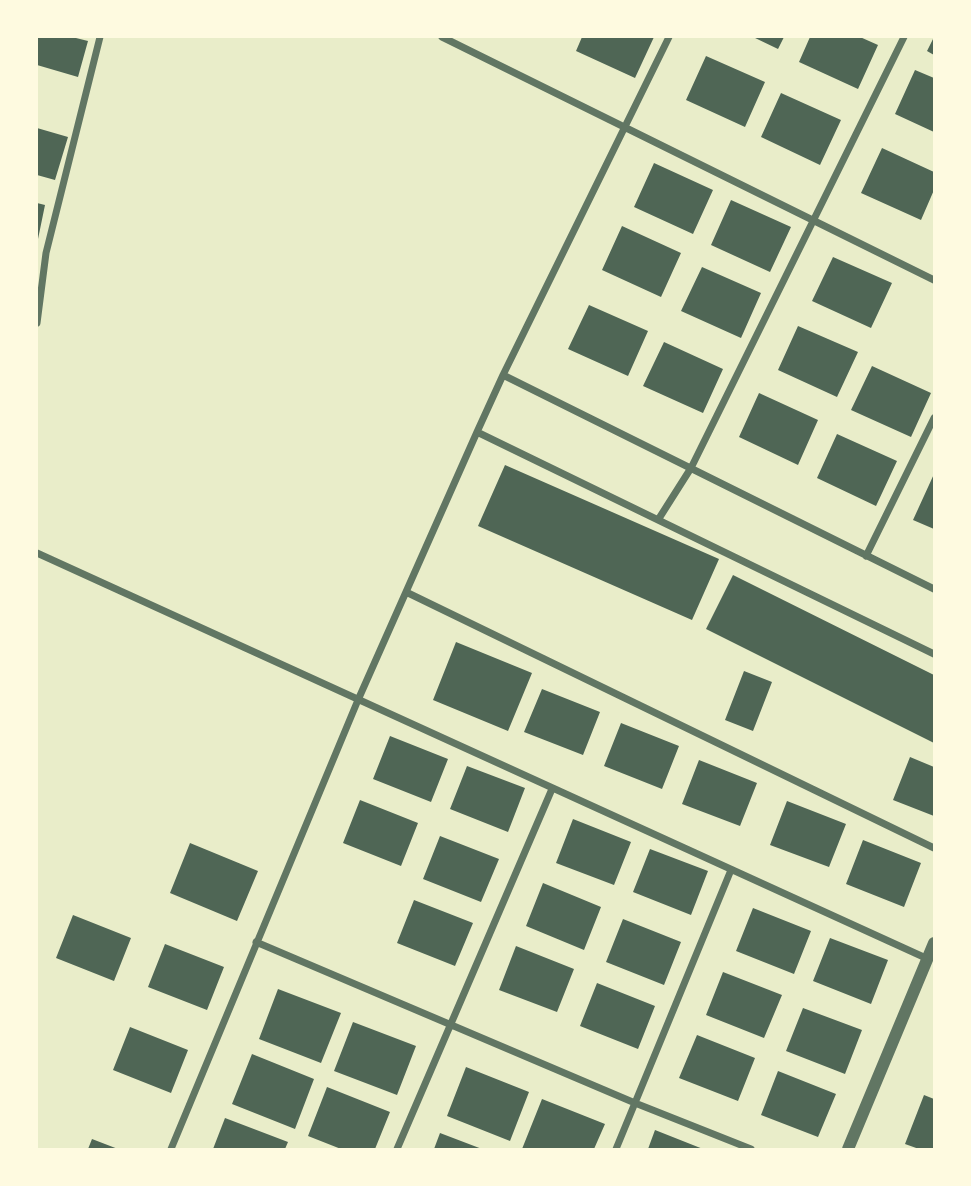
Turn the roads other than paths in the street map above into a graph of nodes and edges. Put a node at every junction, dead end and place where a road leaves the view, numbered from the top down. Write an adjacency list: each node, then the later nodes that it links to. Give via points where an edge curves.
1 (100, 37): 9 (street, via 46,253)
2 (442, 37): 5 (street)
3 (669, 37): 6 (street)
4 (904, 37): 7 (street)
5 (456, 40): 6 (street)
6 (625, 125): 7 (street); 10 (street)
7 (814, 220): 8 (street); 13 (street)
8 (934, 280)
9 (37, 323)
10 (503, 375): 12 (street); 13 (street)
11 (934, 418): 16 (street)
12 (477, 432): 14 (street); 18 (street)
13 (691, 468): 14 (street); 16 (street)
14 (658, 520): 19 (street)
15 (37, 553): 20 (street)
16 (866, 556): 17 (street)
17 (934, 589)
18 (406, 592): 20 (street); 22 (street)
19 (934, 654)
20 (358, 700): 21 (street); 24 (street)
21 (552, 789): 23 (street); 27 (street)
22 (934, 848)
23 (731, 870): 26 (street); 28 (street)
24 (256, 942): 27 (street); 29 (street)
25 (934, 943): 26 (street)
26 (928, 958): 33 (street)
27 (450, 1025): 28 (street); 30 (street)
28 (635, 1104): 31 (street); 32 (street)
29 (171, 1149)
30 (397, 1149)
31 (616, 1149)
32 (751, 1149)
33 (848, 1149)

